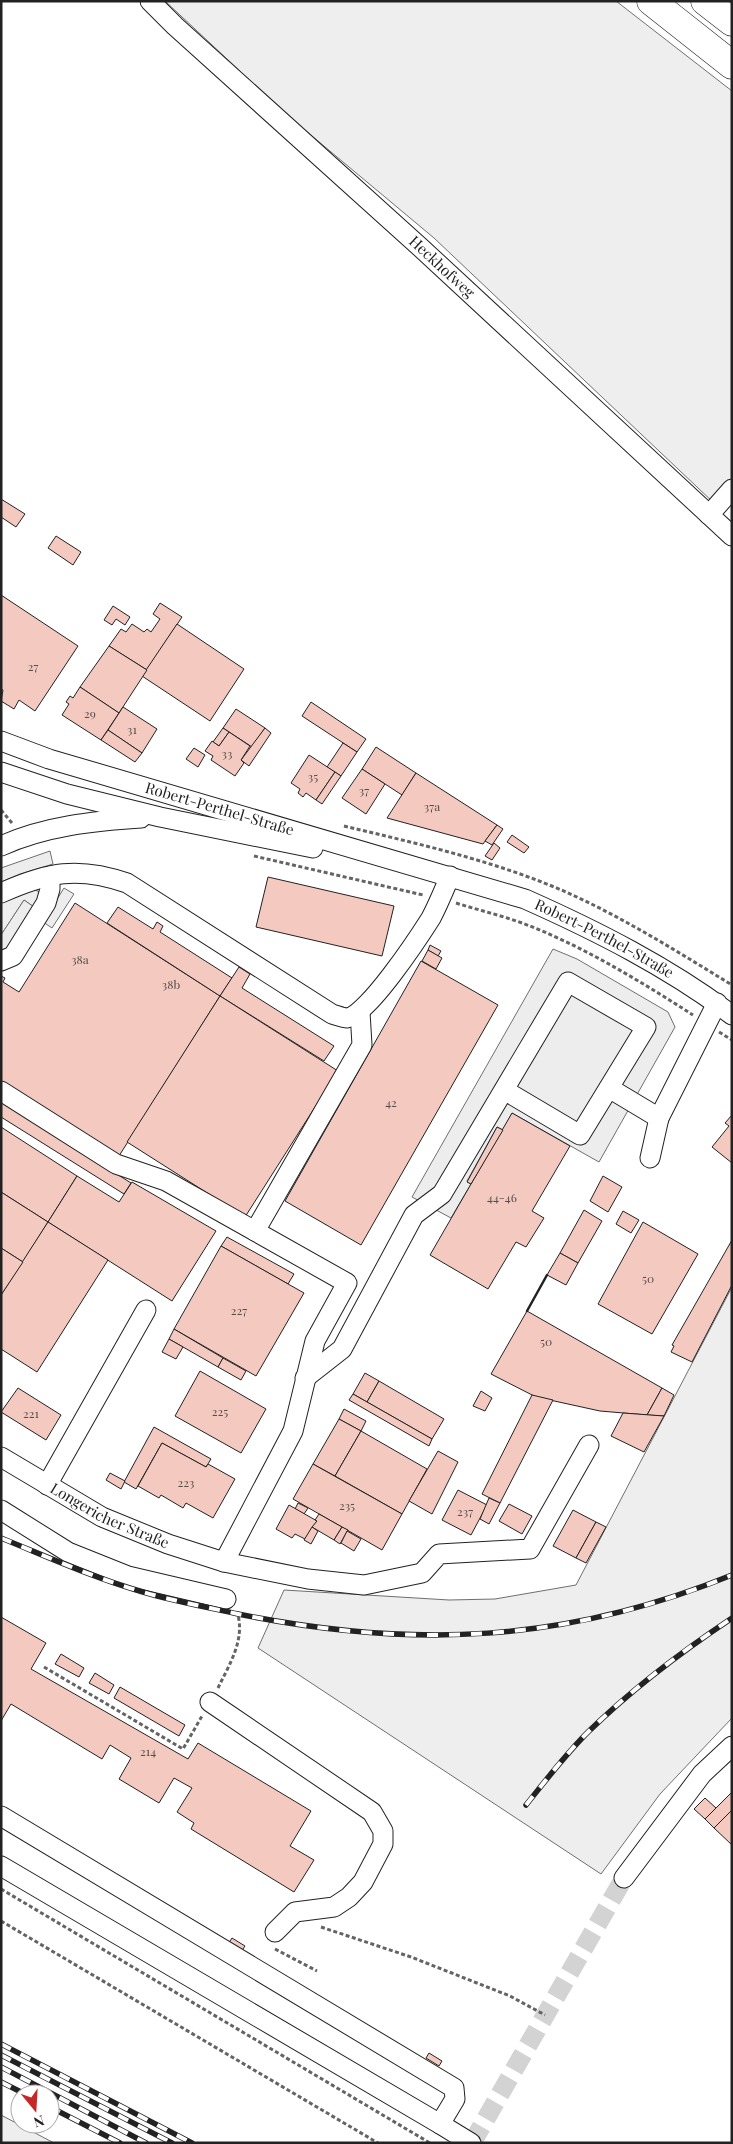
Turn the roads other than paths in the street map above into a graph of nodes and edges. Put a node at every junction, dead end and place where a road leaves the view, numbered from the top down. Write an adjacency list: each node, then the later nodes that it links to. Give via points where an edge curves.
1 (150, 1): 7 (street, Heckhofweg)
2 (651, 1): 5 (highway)
3 (705, 1): 4 (highway)
4 (732, 22)
5 (732, 65)
6 (732, 489): 7 (street)
7 (709, 515): 8 (street, Heckhofweg)
8 (732, 536)
9 (5, 745): 13 (street, Robert-Perthel-Straße)
10 (1, 772): 11 (street, Robert-Perthel-Straße, via 67,794)
11 (160, 817): 12 (street, via 95,820 20,838); 13 (street, Robert-Perthel-Straße)
12 (1, 846)
13 (445, 875): 17 (street, Robert-Perthel-Straße, via 524,899 591,928); 18 (street, via 440,899 419,936)
14 (50, 876): 15 (street); 16 (street, via 46,903 13,956); 18 (street, via 80,872 102,875 127,884 332,1014 347,1018)
15 (1, 893)
16 (1, 961)
17 (717, 1003): 19 (street, Robert-Perthel-Straße); 23 (street)
18 (360, 1012): 25 (street, via 362,1045)
19 (732, 1015)
20 (609, 1088): 21 (street, via 580,1135); 21 (street, via 646,1027 568,982); 23 (street)
21 (504, 1090): 27 (street, via 442,1194 414,1215 342,1349)
22 (1, 1091): 25 (street, via 116,1164 166,1180)
23 (659, 1118): 24 (street)
24 (650, 1158)
25 (255, 1231): 27 (street, via 347,1283 315,1341)
26 (146, 1310): 30 (street)
27 (305, 1378): 32 (street, via 293,1431)
28 (589, 1445): 32 (street, Longericher Straße, via 530,1549 439,1554 422,1574 364,1585 308,1579)
29 (1, 1457): 30 (street, Longericher Straße)
30 (47, 1486): 32 (street, Longericher Straße, via 102,1518)
31 (1, 1510): 33 (street, via 68,1552 128,1576)
32 (224, 1562)
33 (226, 1599)
34 (210, 1702): 39 (street, via 372,1812 383,1831 383,1844 363,1882 349,1897 334,1907 295,1912)
35 (732, 1746): 38 (street, via 702,1774)
36 (1, 1816): 40 (street, via 454,2088 454,2099)
37 (1, 1866): 40 (street)
38 (624, 1878)
39 (272, 1938)
40 (440, 2124): 41 (street)
41 (472, 2143)

